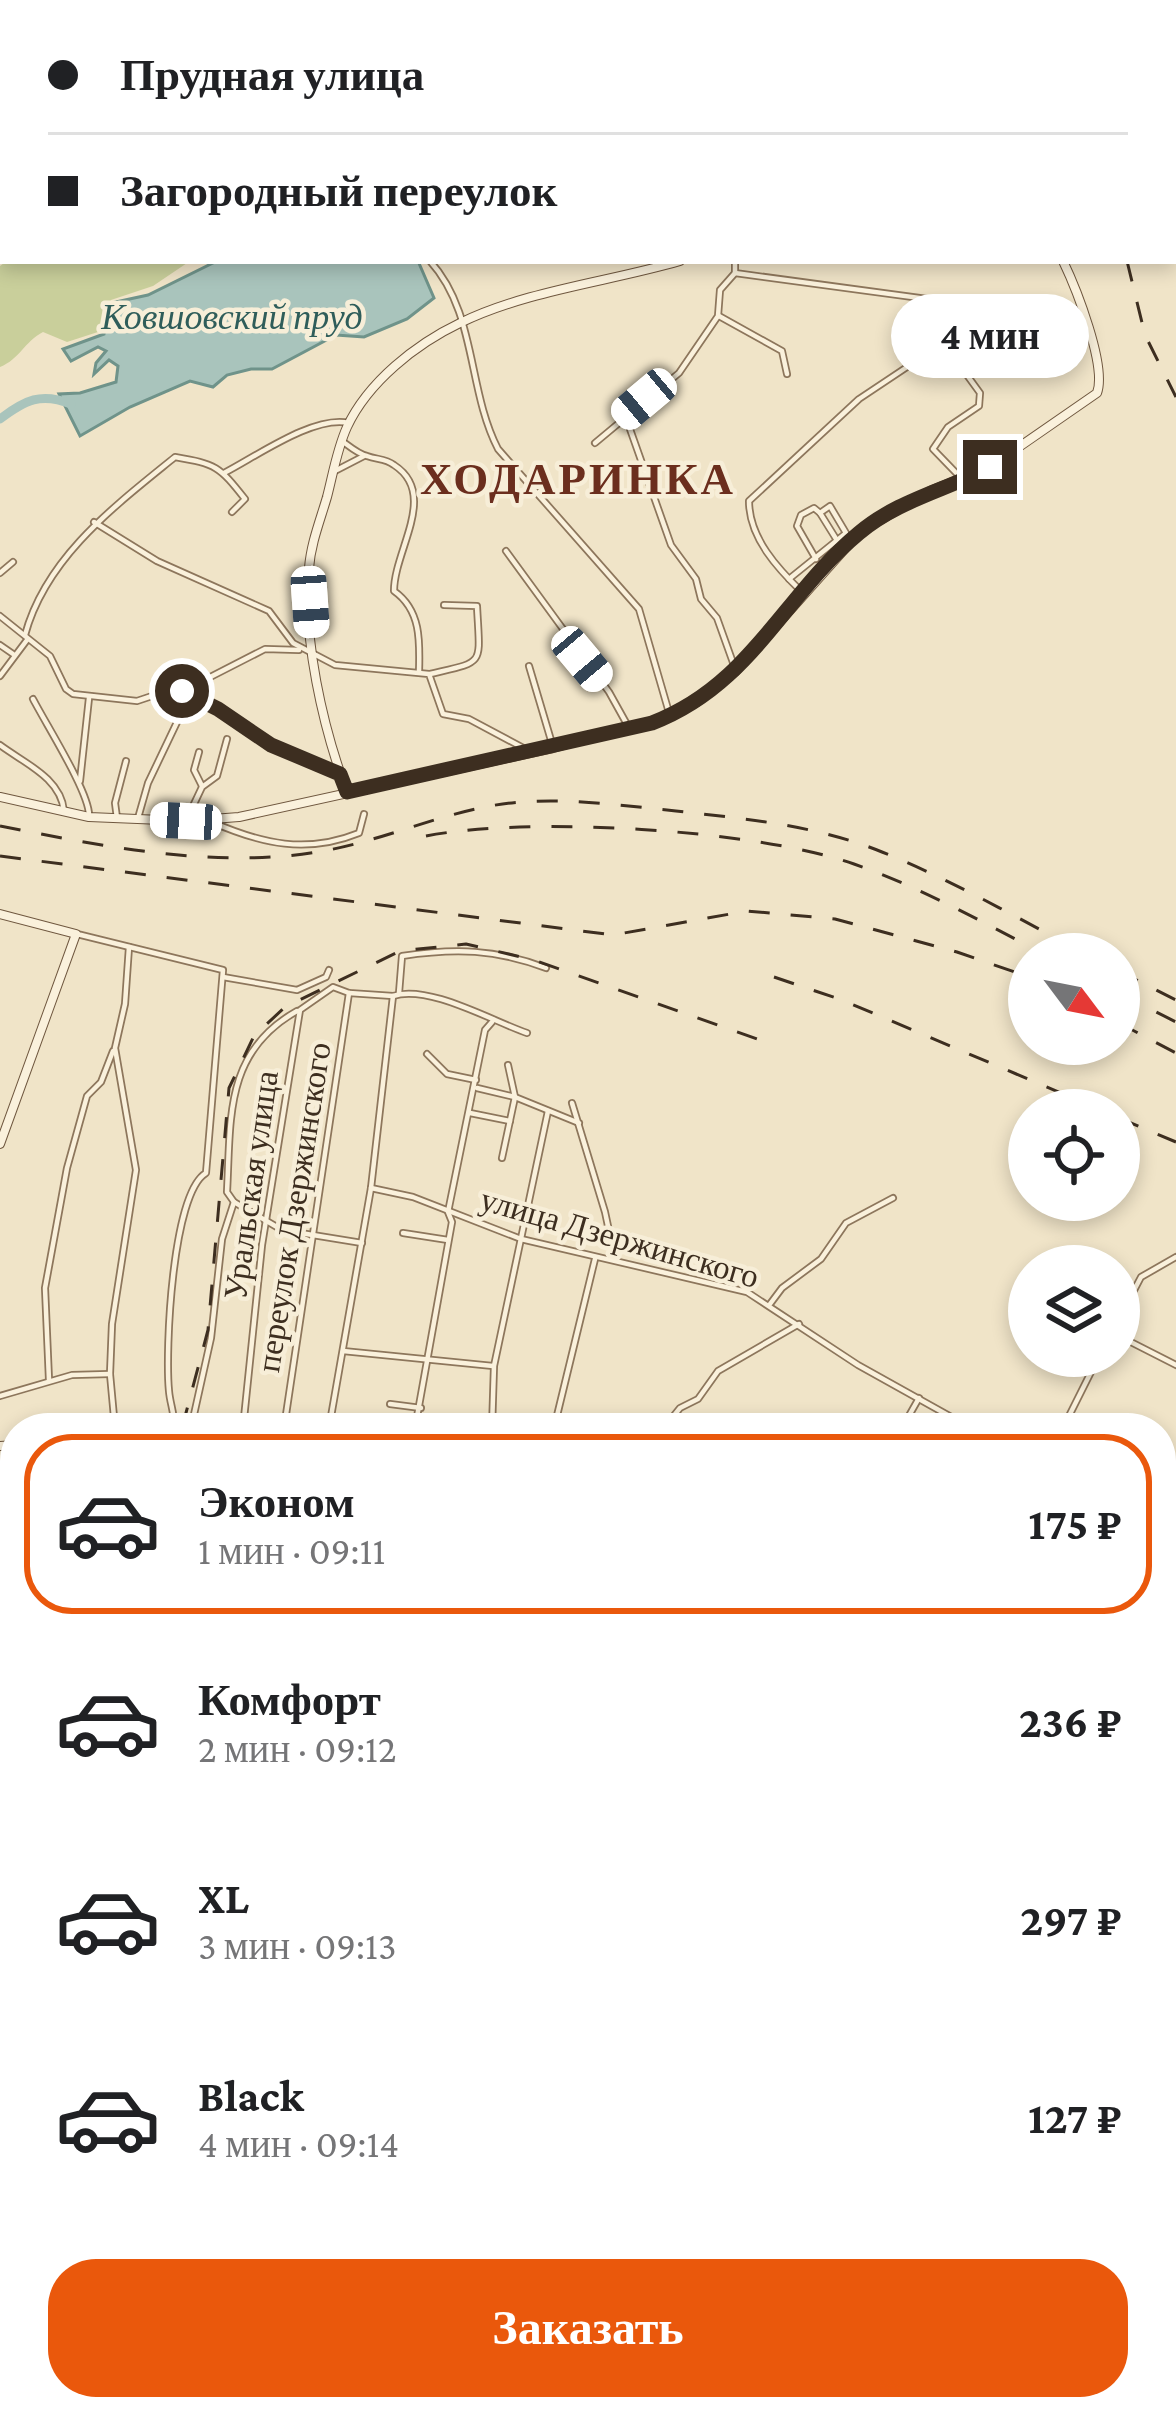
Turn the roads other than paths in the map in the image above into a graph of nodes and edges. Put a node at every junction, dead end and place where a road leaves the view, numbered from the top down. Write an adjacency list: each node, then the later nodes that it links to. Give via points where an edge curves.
1 (433, 264): 9 (street)
2 (668, 264): 9 (street)
3 (735, 264): 6 (street)
4 (758, 264): 7 (street)
5 (1064, 264): 10 (street)
6 (735, 273): 7 (street); 8 (street, via 720,290)
7 (761, 275): 10 (street, via 1038,314)
8 (718, 316): 11 (street, via 782,351); 12 (street, via 674,380)
9 (463, 321): 13 (street, via 402,361); 44 (street, via 498,448 638,609)
10 (1088, 332): 19 (street, via 1100,371 1097,393)
11 (787, 374)
12 (625, 415): 15 (street); 37 (street, via 671,545 717,618)
13 (349, 423): 14 (street); 18 (street, via 309,425)
14 (342, 441): 16 (street); 17 (street)
15 (595, 442)
16 (364, 456): 17 (street); 38 (street, via 399,467 415,497 394,591 414,610)
17 (333, 472): 34 (street, via 309,568)
18 (224, 473): 20 (street, via 245,499); 22 (street, via 213,463 175,457)
19 (963, 480): 28 (street, via 933,449 979,406 980,393 956,360 928,353 859,399 748,501 772,563); 29 (street, via 929,490 866,528)
20 (232, 512)
21 (820, 513): 23 (street); 23 (street, via 830,506 846,533); 25 (street, via 814,508 797,526)
22 (94, 522): 32 (street, via 49,583); 34 (street, via 269,611)
23 (838, 542): 25 (street)
24 (506, 551): 46 (street)
25 (816, 559): 28 (street)
26 (13, 562): 27 (street)
27 (0, 573)
28 (789, 579): 29 (street)
29 (803, 592): 37 (street)
30 (443, 604): 39 (street, via 477,606 475,663)
31 (0, 616): 32 (street)
32 (26, 638): 35 (street); 42 (street, via 50,656 68,692)
33 (0, 645): 35 (street)
34 (309, 652): 38 (street, via 347,668); 41 (street, via 265,649); 53 (street)
35 (13, 654): 40 (street)
36 (530, 666): 49 (street)
37 (736, 671): 44 (street)
38 (419, 672): 39 (street)
39 (429, 674): 51 (street, via 443,714)
40 (0, 676)
41 (182, 691): 42 (street, via 137,701); 53 (street, via 271,745)
42 (90, 697): 54 (street)
43 (33, 699): 54 (street)
44 (670, 716): 46 (street)
45 (179, 718): 62 (street)
46 (630, 729): 49 (street)
47 (227, 739): 55 (street, via 218,776)
48 (0, 745): 58 (street, via 40,771)
49 (553, 748): 51 (street)
50 (200, 752): 55 (street, via 194,770)
51 (533, 753): 56 (street)
52 (126, 761): 61 (street)
53 (340, 774): 56 (street)
54 (80, 781): 60 (street)
55 (202, 787): 64 (street)
56 (347, 792): 63 (street)
57 (0, 797): 58 (street)
58 (64, 813): 60 (street)
59 (364, 814): 63 (street, via 355,835 299,847)
60 (89, 817): 61 (street)
61 (117, 818): 62 (street)
62 (138, 819): 64 (street)
63 (207, 819): 64 (street)
64 (186, 821)
65 (0, 914): 66 (street)
66 (76, 934): 67 (street); 83 (street)
67 (129, 947): 70 (street, via 219,968); 76 (street)
68 (546, 968): 72 (street, via 481,950 402,956)
69 (329, 970): 70 (street, via 297,990)
70 (222, 976): 119 (street, via 206,1173 178,1234)
71 (349, 993): 72 (street); 73 (street, via 324,989); 96 (street, переулок Дзержинского)
72 (396, 994): 74 (street, via 434,997); 90 (street)
73 (300, 1010): 92 (street, via 263,1034 235,1090 227,1192); 94 (street, Уральская улица)
74 (492, 1022): 75 (street); 79 (street)
75 (527, 1033)
76 (115, 1048): 111 (street, via 136,1170); 113 (street, via 88,1096 68,1168 45,1288)
77 (427, 1054): 79 (street, via 447,1074)
78 (508, 1065): 80 (street)
79 (476, 1084): 80 (street); 85 (street)
80 (515, 1097): 84 (street); 86 (street)
81 (572, 1103): 87 (street)
82 (0, 1104): 83 (street)
83 (10, 1109): 88 (street)
84 (548, 1111): 87 (street); 97 (street)
85 (470, 1113): 86 (street); 93 (street)
86 (509, 1121): 89 (street)
87 (579, 1123): 102 (street)
88 (0, 1144)
89 (502, 1158)
90 (370, 1187): 93 (street, улица Дзержинского); 99 (street)
91 (893, 1198): 104 (street, via 846,1223)
92 (235, 1202): 94 (street); 120 (street)
93 (448, 1212): 97 (street, улица Дзержинского); 98 (street)
94 (267, 1225): 96 (street); 121 (street, Уральская улица)
95 (403, 1233): 98 (street)
96 (315, 1236): 99 (street); 122 (street, переулок Дзержинского)
97 (520, 1239): 101 (street, улица Дзержинского); 110 (street)
98 (448, 1240): 108 (street)
99 (362, 1243): 107 (street)
100 (1176, 1257): 103 (street)
101 (595, 1258): 102 (street, улица Дзержинского); 126 (street)
102 (615, 1262): 104 (street, улица Дзержинского)
103 (1140, 1278)
104 (770, 1304): 105 (street, улица Дзержинского)
105 (799, 1324): 115 (street, улица Дзержинского); 127 (street, via 718,1371)
106 (1140, 1347): 109 (street)
107 (344, 1352): 108 (street); 123 (street)
108 (426, 1359): 110 (street); 117 (street)
109 (1176, 1365)
110 (494, 1366): 125 (street)
111 (110, 1374): 113 (street); 118 (street)
112 (1088, 1377): 130 (street)
113 (49, 1380): 114 (street)
114 (0, 1396)
115 (919, 1398): 128 (street); 129 (street, улица Дзержинского)
116 (390, 1404): 117 (street)
117 (421, 1408): 124 (street)
118 (114, 1413)
119 (172, 1413)
120 (194, 1413)
121 (245, 1413)
122 (286, 1413)
123 (332, 1413)
124 (420, 1413)
125 (492, 1413)
126 (558, 1413)
127 (676, 1413)
128 (910, 1413)
129 (945, 1413)
130 (1070, 1413)

